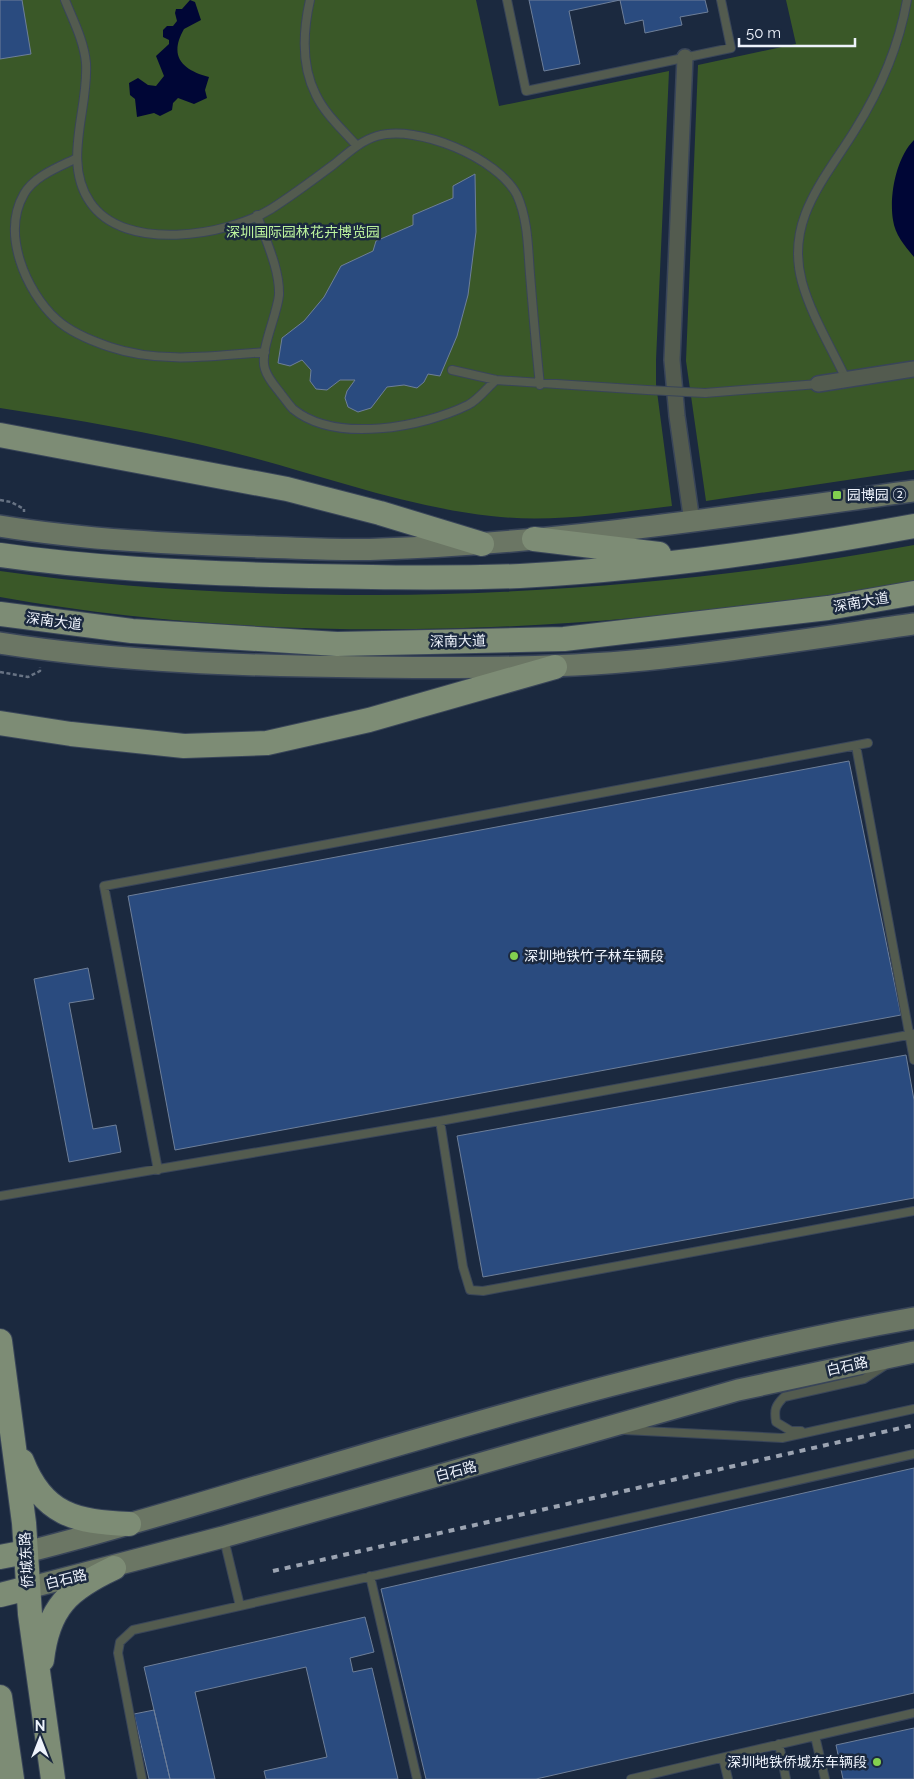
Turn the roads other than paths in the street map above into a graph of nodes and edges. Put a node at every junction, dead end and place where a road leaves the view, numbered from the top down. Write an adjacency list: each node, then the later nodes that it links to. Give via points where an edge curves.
1 (65, 0): 8 (lane, via 86,61 86,89)
2 (310, 0): 7 (lane, via 304,42 316,95)
3 (507, 0): 6 (lane, via 526,91)
4 (721, 0): 6 (lane, via 731,48)
5 (907, 0): 13 (lane, via 891,60 855,130 828,167 810,200 800,229 802,282)
6 (685, 57): 19 (street, via 672,360)
7 (357, 146): 9 (lane, via 297,192); 15 (lane, via 379,135 424,137 469,153 492,166 507,180 517,196 527,238)
8 (77, 158): 9 (lane, via 81,183 90,203 104,217 127,229 151,235 180,235 208,231); 10 (lane, via 36,180 24,194 17,213 15,233 21,263 34,294 57,320 110,347 148,356 185,359)
9 (257, 215): 10 (lane, via 279,294)
10 (265, 352): 14 (lane, via 264,367 270,381 294,409 318,422 343,427 374,429 408,425 442,415 469,404)
11 (914, 369): 13 (street)
12 (452, 370): 14 (lane)
13 (846, 379): 16 (street)
14 (496, 380): 15 (lane)
15 (540, 384): 16 (lane, bridge, via 705,392)
16 (818, 384)
17 (0, 435): 25 (main road, via 287,489)
18 (914, 491): 19 (main road)
19 (692, 522): 24 (main road)
20 (914, 522): 23 (main road)
21 (12, 524): 25 (main road, via 112,539 218,546 380,550)
22 (914, 526): 23 (main road)
23 (888, 531): 27 (main road)
24 (534, 539): 25 (main road); 27 (main road)
25 (482, 544)
26 (8, 556): 27 (main road, via 118,568 442,578 594,571)
27 (710, 558)
28 (914, 593): 29 (main road, 深南大道, via 828,608 564,639 337,644 132,631)
29 (0, 614)
30 (914, 624): 32 (main road, via 662,658)
31 (0, 643): 32 (main road, via 119,658 222,664)
32 (555, 667): 34 (main road, via 369,720 266,742 184,746)
33 (0, 723): 34 (main road)
34 (71, 734): 35 (main road, via 15,736)
35 (0, 740)
36 (868, 743): 37 (lane)
37 (856, 746): 38 (lane); 41 (lane, via 104,886)
38 (911, 1035): 39 (lane); 40 (lane)
39 (914, 1060)
40 (440, 1121): 41 (lane); 43 (lane, via 463,1267 470,1290 483,1291)
41 (158, 1170): 42 (lane)
42 (0, 1196)
43 (914, 1211)
44 (914, 1318): 52 (main road, via 771,1345 697,1363 384,1449)
45 (0, 1341): 50 (main road, 侨城东路)
46 (907, 1353): 48 (main road, 白石路, via 738,1390); 49 (lane, via 864,1379 784,1397 776,1405 776,1422 782,1428)
47 (914, 1409): 49 (lane)
48 (607, 1429): 49 (lane, via 773,1439); 53 (main road, 白石路)
49 (811, 1432)
50 (15, 1442): 52 (main road, via 36,1488 62,1512 91,1522); 54 (main road, 侨城东路)
51 (914, 1454): 57 (lane)
52 (130, 1524): 54 (main road)
53 (223, 1537): 56 (main road, 白石路); 60 (lane)
54 (26, 1552): 55 (main road); 58 (main road, 侨城东路)
55 (0, 1557)
56 (114, 1568): 58 (main road, 白石路); 61 (main road, via 85,1581 68,1594 58,1608 49,1626)
57 (370, 1576): 60 (lane); 71 (lane)
58 (28, 1588): 59 (main road, 白石路); 61 (main road, 侨城东路)
59 (0, 1594)
60 (240, 1606): 70 (lane, via 133,1630 120,1642 119,1664)
61 (39, 1681): 69 (main road, 侨城东路)
62 (1, 1704): 66 (main road)
63 (914, 1713): 64 (lane)
64 (815, 1736): 65 (lane); 75 (lane)
65 (779, 1744): 67 (lane); 74 (lane)
66 (4, 1750): 68 (main road)
67 (723, 1758): 72 (lane); 73 (lane)
68 (12, 1779)
69 (53, 1779)
70 (142, 1779)
71 (417, 1779)
72 (631, 1779)
73 (728, 1779)
74 (786, 1779)
75 (825, 1779)

